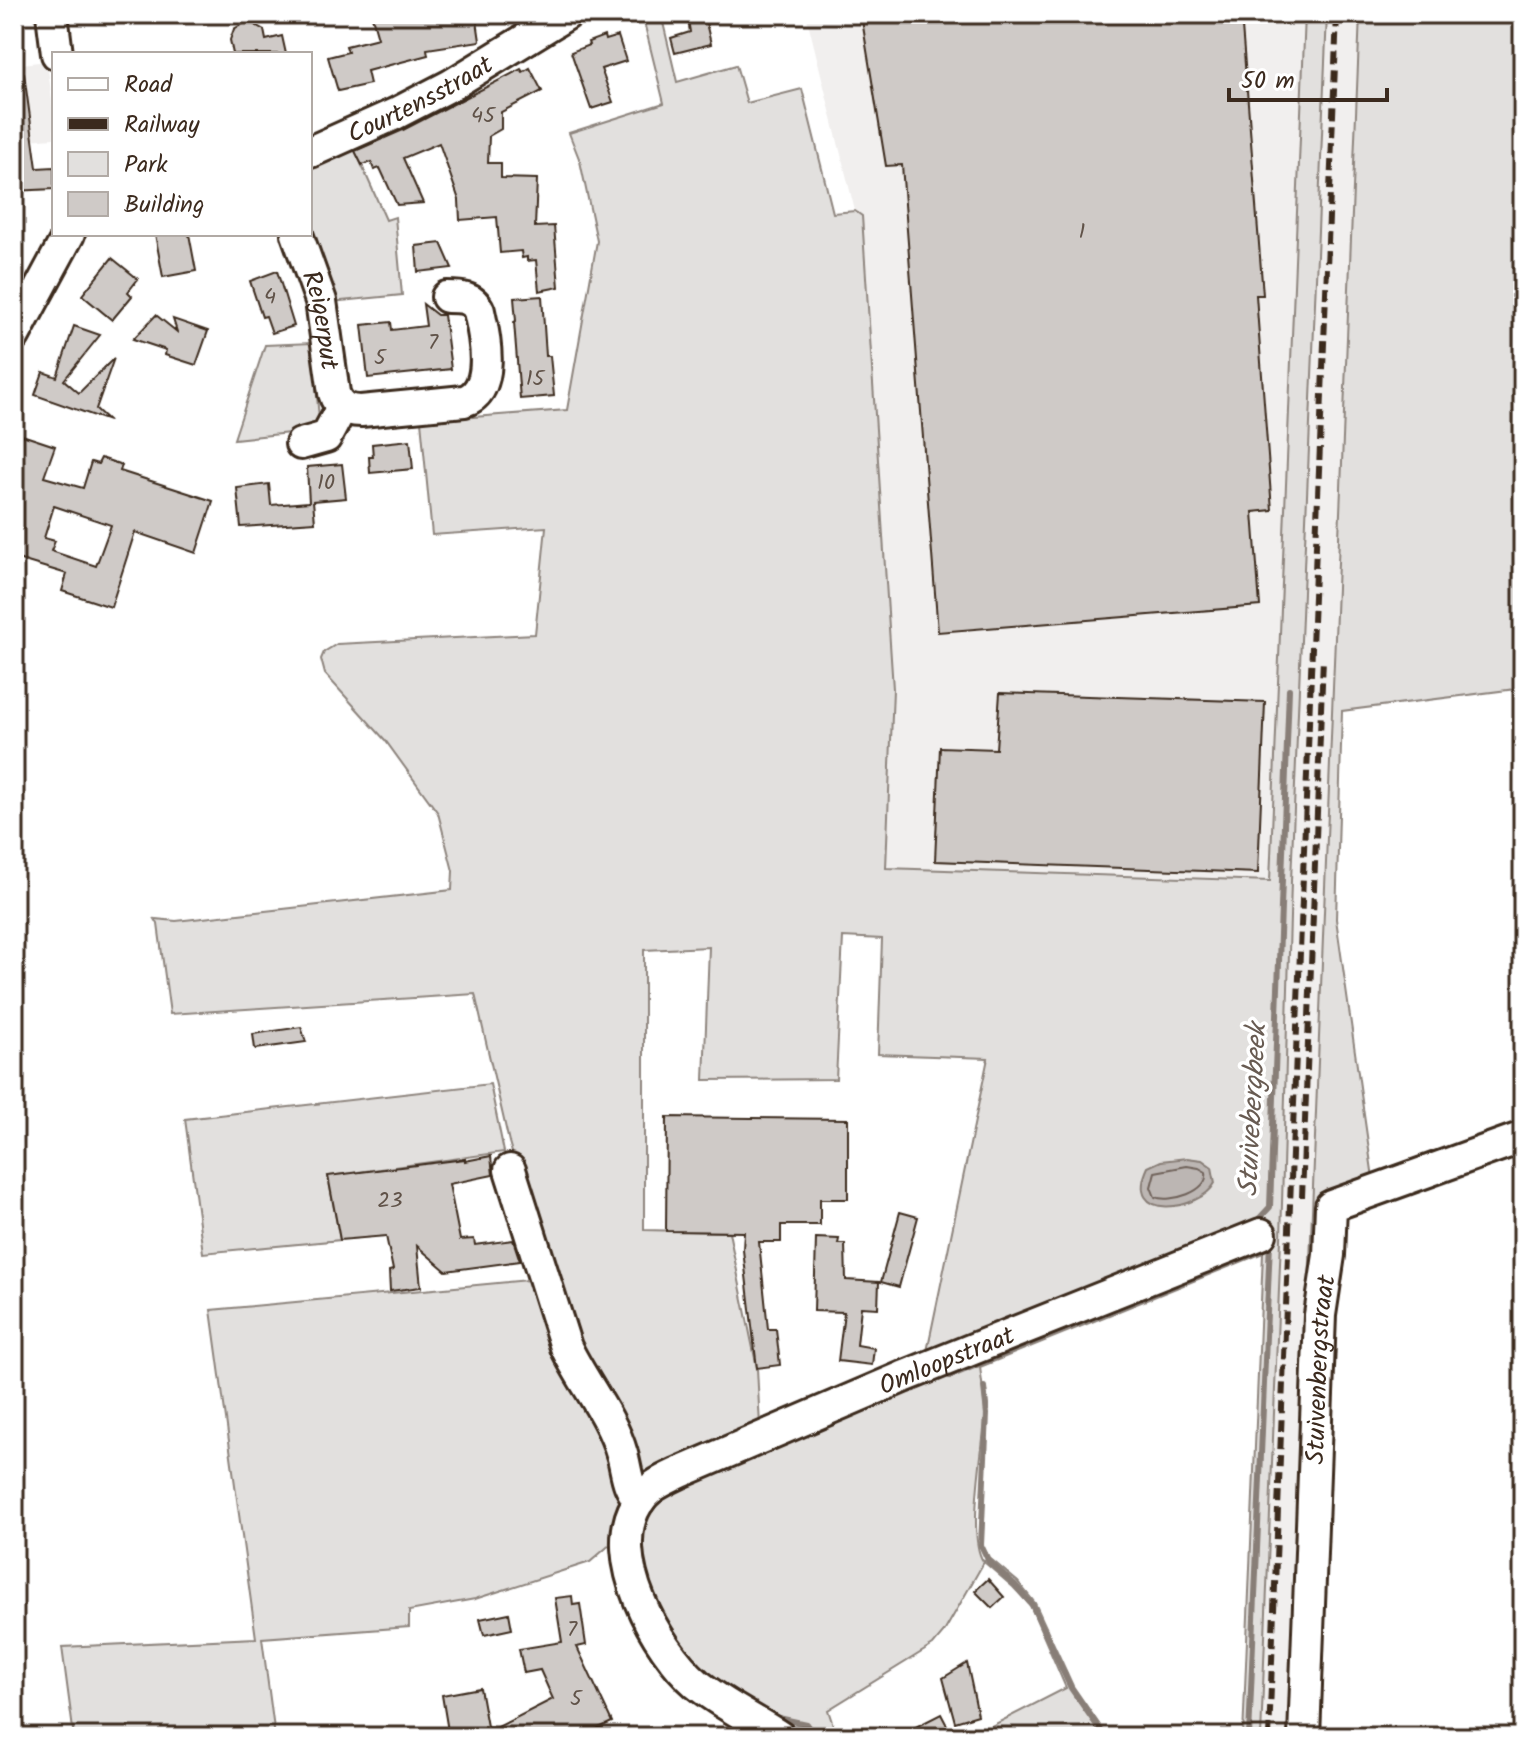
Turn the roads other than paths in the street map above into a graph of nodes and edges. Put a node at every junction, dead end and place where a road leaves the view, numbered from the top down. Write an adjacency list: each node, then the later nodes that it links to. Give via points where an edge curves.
1 (52, 14): 3 (street)
2 (567, 14): 4 (street, Courtensstraat, via 451,85)
3 (57, 52)
4 (312, 151)
5 (68, 236): 8 (street)
6 (298, 236): 9 (street, Reigerput, via 321,301 334,393)
7 (447, 297): 9 (street, Reigerput, via 467,299 479,311 486,374 476,395 464,401 361,411)
8 (14, 336)
9 (342, 407): 10 (street, Reigerput, via 326,437)
10 (301, 444)
11 (1523, 1137): 16 (street, Stuivenbergstraat, via 1331,1206 1320,1315)
12 (510, 1170): 14 (street, via 566,1347 611,1425 629,1485)
13 (1261, 1234): 14 (street, Omloopstraat, via 681,1472)
14 (640, 1500): 15 (street, via 630,1521 629,1559 635,1591 651,1626 697,1683)
15 (780, 1737)
16 (1304, 1737)

